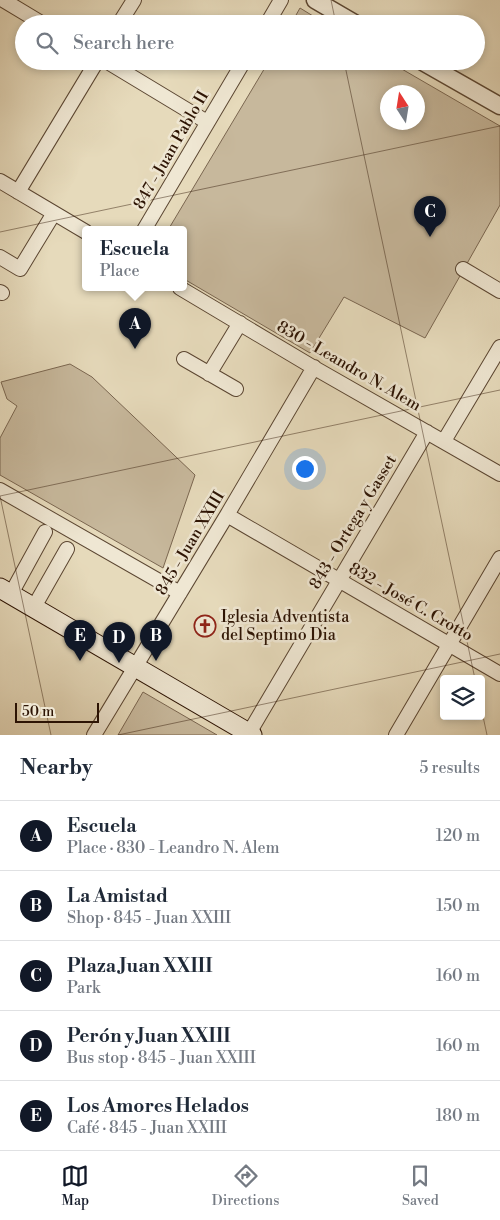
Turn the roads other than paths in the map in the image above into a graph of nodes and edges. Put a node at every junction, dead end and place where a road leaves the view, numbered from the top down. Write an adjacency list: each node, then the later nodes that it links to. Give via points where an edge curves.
1 (3, 0): 5 (street)
2 (134, 0): 6 (street)
3 (281, 0): 7 (street)
4 (315, 0): 8 (street)
5 (28, 15)
6 (125, 15)
7 (272, 15)
8 (341, 15)
9 (92, 70): 16 (street)
10 (121, 70): 14 (street)
11 (239, 70): 14 (street, 847 - Juan Pablo II)
12 (438, 70): 13 (street)
13 (498, 102)
14 (208, 122): 18 (street, 847 - Juan Pablo II)
15 (0, 181): 16 (street)
16 (18, 192): 17 (street)
17 (54, 213): 19 (street); 20 (street, via 20,269)
18 (146, 226)
19 (82, 230)
20 (0, 257)
21 (463, 269): 22 (street)
22 (500, 290)
23 (185, 291): 24 (street, 830 - Leandro N. Alem)
24 (240, 323): 27 (street, 830 - Leandro N. Alem); 28 (street)
25 (500, 347): 31 (street)
26 (184, 359): 28 (street)
27 (314, 367): 30 (street, 830 - Leandro N. Alem); 34 (street, 845 - Juan XXIII)
28 (209, 374): 29 (street)
29 (236, 389)
30 (427, 432): 31 (street, 830 - Leandro N. Alem); 38 (street, 843 - Ortega y Gasset)
31 (444, 441): 32 (street, 830 - Leandro N. Alem)
32 (500, 474)
33 (0, 490): 40 (street)
34 (227, 515): 38 (street, 832 - José C. Crotto); 40 (street, 845 - Juan XXIII)
35 (45, 532): 39 (street)
36 (67, 549): 41 (street)
37 (500, 558): 42 (street)
38 (339, 580): 42 (street, 832 - José C. Crotto); 45 (street, 843 - Ortega y Gasset)
39 (6, 591): 41 (main road)
40 (180, 593): 43 (street, 845 - Juan XXIII)
41 (34, 607): 43 (main road)
42 (450, 644): 44 (street, 832 - José C. Crotto); 47 (street)
43 (135, 667): 45 (main road); 46 (street, 845 - Juan XXIII)
44 (500, 674)
45 (250, 734)
46 (94, 735)
47 (396, 735)

